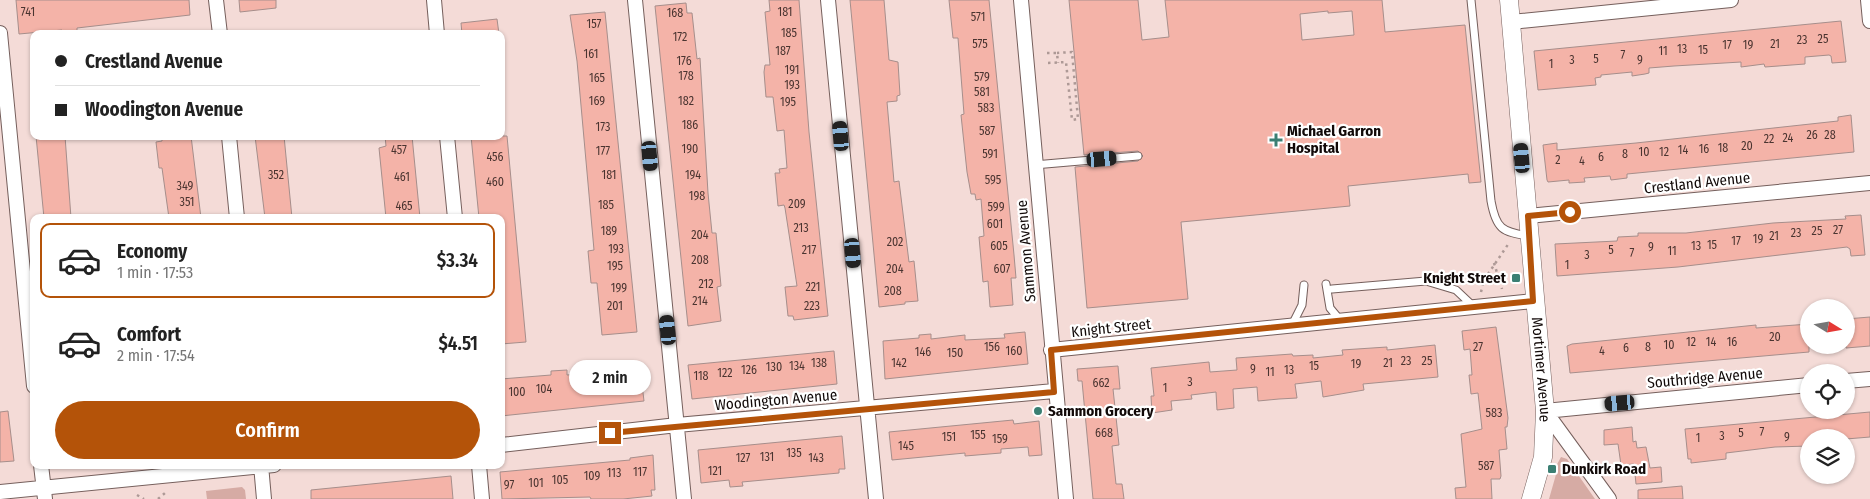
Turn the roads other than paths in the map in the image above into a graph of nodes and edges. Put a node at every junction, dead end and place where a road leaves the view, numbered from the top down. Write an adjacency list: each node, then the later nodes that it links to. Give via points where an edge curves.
1 (216, 0): 12 (street)
2 (434, 0): 13 (street)
3 (635, 0): 39 (street)
4 (828, 0): 37 (street)
5 (1021, 0): 18 (street, Sammon Avenue)
6 (1471, 0): 23 (lane, via 1494,221)
7 (1509, 0): 11 (street, Mortimer Avenue)
8 (1731, 0): 11 (street)
9 (1868, 0): 10 (street)
10 (1870, 21)
11 (1511, 22): 22 (street, Mortimer Avenue)
12 (220, 30)
13 (437, 30)
14 (0, 32): 31 (street)
15 (229, 140): 20 (street)
16 (447, 140): 21 (street)
17 (1138, 156): 18 (lane)
18 (1034, 165): 32 (street, Sammon Avenue)
19 (1870, 183): 22 (street, Crestland Avenue)
20 (237, 214)
21 (455, 214)
22 (1528, 216): 23 (street, Mortimer Avenue)
23 (1522, 236): 28 (street, Mortimer Avenue)
24 (1326, 284): 29 (lane, via 1330,308)
25 (1304, 285): 30 (lane, via 1302,305)
26 (1332, 289): 27 (lane, via 1426,281 1456,290)
27 (1477, 301): 28 (street, Knight Street); 29 (street, Knight Street)
28 (1533, 301): 38 (street, Mortimer Avenue)
29 (1341, 321): 30 (street, Knight Street)
30 (1291, 326): 32 (street, Knight Street)
31 (30, 344)
32 (1051, 350): 36 (street, Sammon Avenue)
33 (1870, 379): 34 (street)
34 (1855, 380)
35 (1800, 386): 38 (street, Southridge Avenue)
36 (1054, 392): 37 (street, Woodington Avenue); 51 (street, Sammon Avenue)
37 (867, 408): 39 (street, Woodington Avenue); 50 (street)
38 (1544, 410): 52 (street, Mortimer Avenue, via 1543,457); 53 (street)
39 (677, 425): 40 (street, Woodington Avenue); 49 (street)
40 (505, 444)
41 (41, 469): 46 (street)
42 (233, 469): 46 (street)
43 (265, 469): 47 (street)
44 (479, 469): 48 (street)
45 (0, 492): 46 (street)
46 (44, 493)
47 (264, 499)
48 (482, 499)
49 (684, 499)
50 (876, 499)
51 (1066, 499)
52 (1531, 499)
53 (1609, 499)

